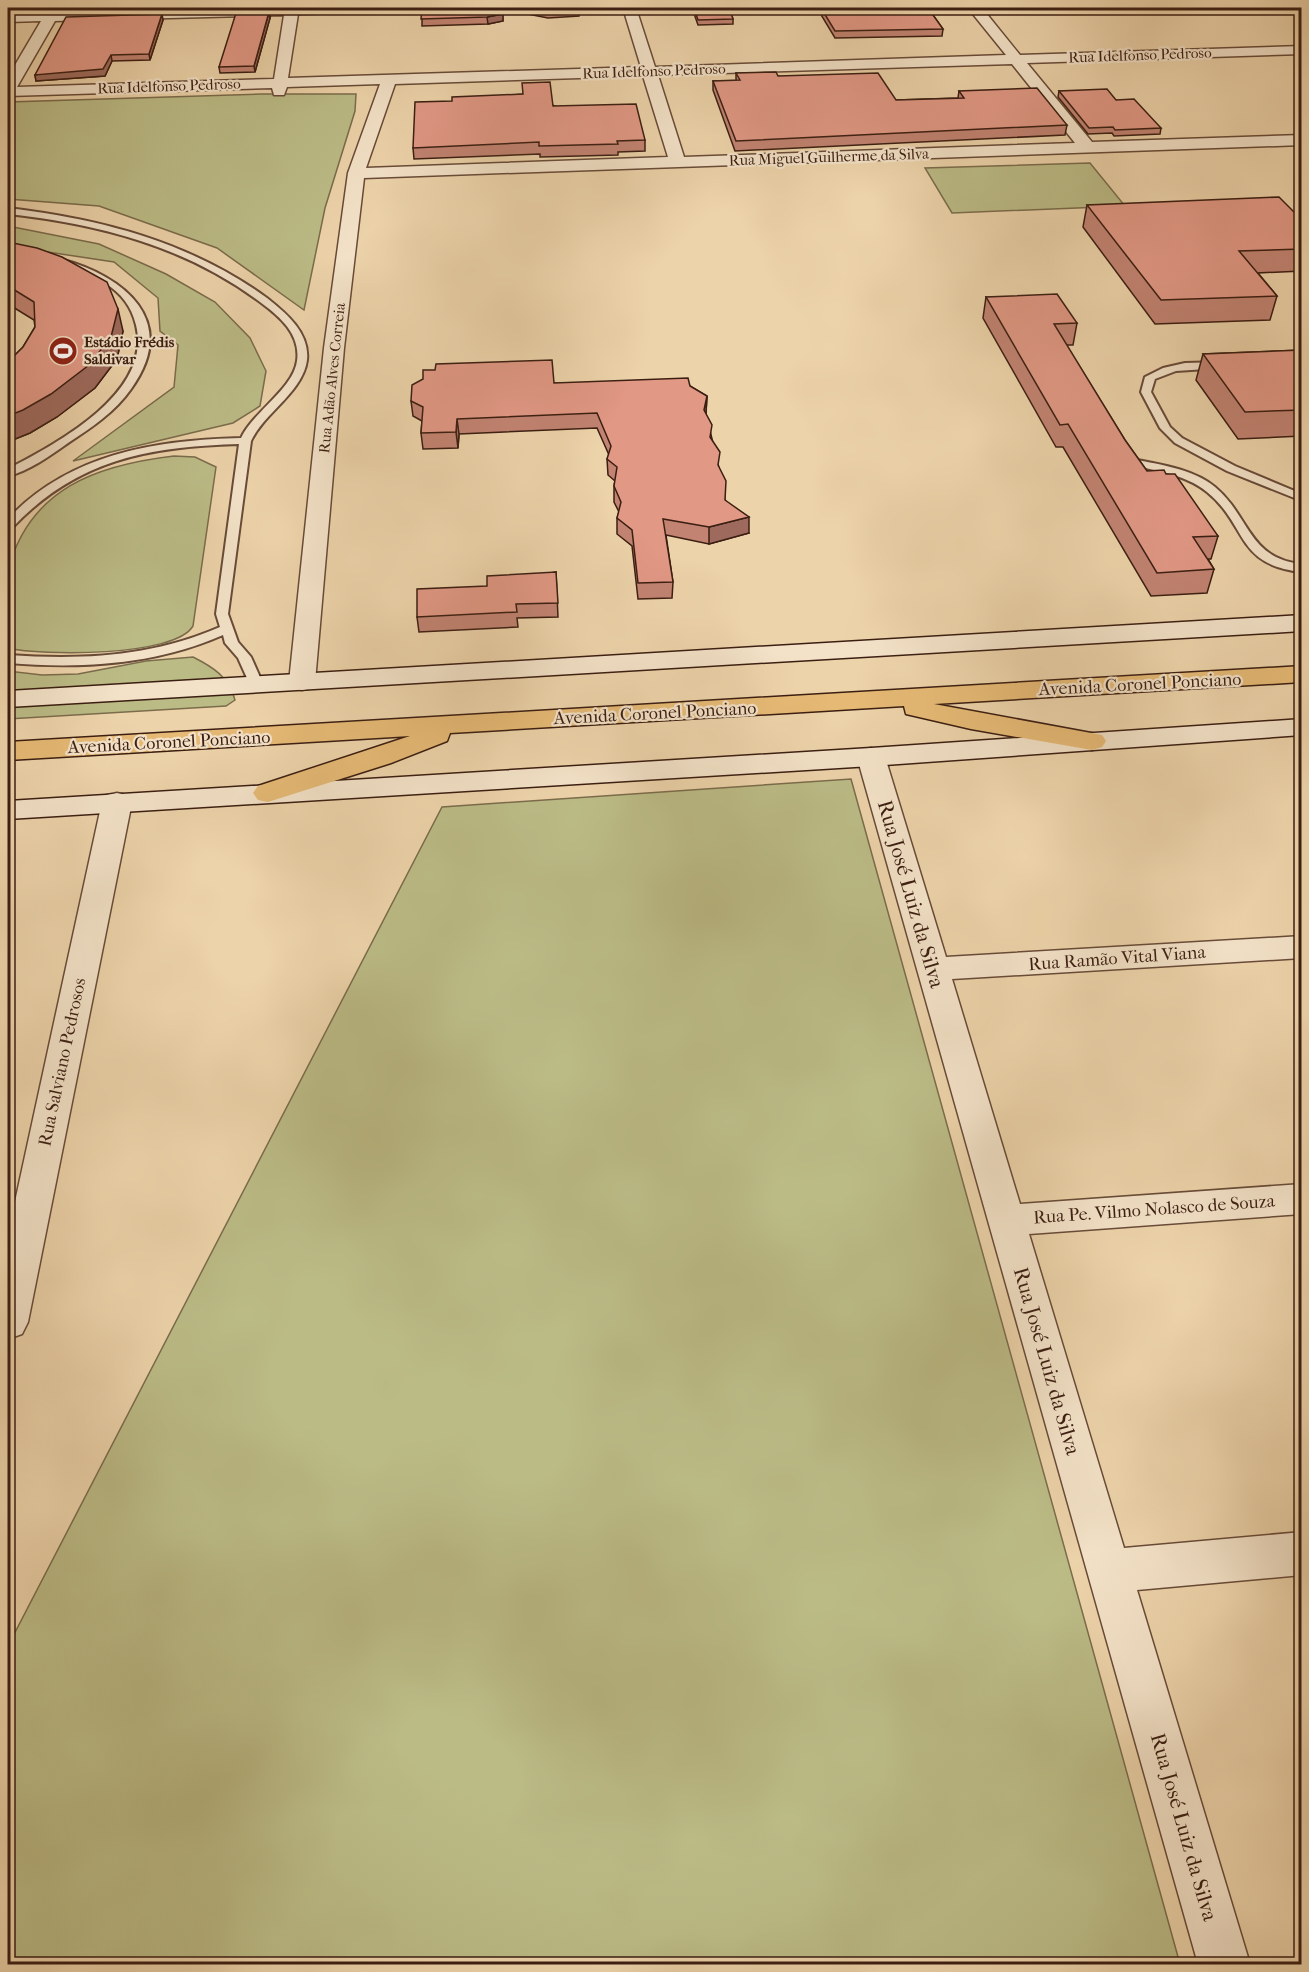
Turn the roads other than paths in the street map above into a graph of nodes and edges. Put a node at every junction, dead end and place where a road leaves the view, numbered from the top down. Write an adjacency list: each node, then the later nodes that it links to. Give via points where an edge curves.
1 (380, 8): 4 (street)
2 (629, 8): 10 (street)
3 (975, 8): 9 (street)
4 (292, 9): 5 (street); 12 (street)
5 (53, 12): 6 (street); 13 (street)
6 (8, 18)
7 (1302, 50): 9 (street, Rua Idelfonso Pedroso)
8 (1302, 59): 9 (street, Rua Idelfonso Pedroso)
9 (1019, 63): 10 (street, Rua Idelfonso Pedroso); 16 (street)
10 (650, 75): 11 (street, Rua Idelfonso Pedroso); 17 (street)
11 (387, 84): 12 (street, Rua Idelfonso Pedroso); 18 (street, Rua Adão Alves Correia)
12 (280, 87): 13 (street, Rua Idelfonso Pedroso); 14 (street, Rua Idelfonso Pedroso)
13 (8, 90)
14 (8, 100)
15 (1302, 140): 16 (street, Rua Miguel Guilherme da Silva)
16 (1087, 147): 17 (street, Rua Miguel Guilherme da Silva)
17 (678, 162): 18 (street, Rua Miguel Guilherme da Silva)
18 (356, 173): 33 (street, Rua Adão Alves Correia, via 334,348)
19 (8, 211): 22 (lane, via 99,225 173,249 243,284 281,314 297,331 302,365 252,426)
20 (49, 259): 24 (lane, via 92,271 119,287 134,302 147,340 143,363 123,393 90,423 53,451)
21 (1236, 364): 25 (lane, via 1163,370 1150,377 1146,392 1169,434 1195,451)
22 (245, 441): 26 (lane, via 166,447 95,464 40,494); 29 (lane, via 222,614)
23 (1127, 460): 27 (lane, via 1213,491 1254,549 1268,562)
24 (8, 473)
25 (1302, 498)
26 (8, 525)
27 (1302, 568)
28 (1302, 623): 33 (street)
29 (225, 629): 31 (lane, via 179,648 136,657); 34 (lane)
30 (1302, 654): 39 (main road)
31 (8, 659)
32 (1302, 674): 36 (main road, Avenida Coronel Ponciano)
33 (302, 682): 34 (street)
34 (256, 684): 35 (street)
35 (8, 699)
36 (882, 700): 37 (main road, Avenida Coronel Ponciano); 40 (main road, via 971,721)
37 (460, 725): 41 (main road, Avenida Coronel Ponciano); 43 (main road, via 381,757)
38 (1302, 727): 40 (street)
39 (8, 731)
40 (1092, 741): 42 (street)
41 (8, 751)
42 (871, 757): 43 (street); 47 (street, Rua José Luiz da Silva)
43 (268, 793): 44 (street)
44 (117, 802): 45 (street); 50 (street, Rua Salviano Pedrosos)
45 (8, 810)
46 (1302, 947): 47 (street, Rua Ramão Vital Viana)
47 (933, 969): 49 (street, Rua José Luiz da Silva)
48 (1302, 1199): 49 (street, Rua Pe. Vilmo Nolasco de Souza)
49 (1006, 1220): 52 (street, Rua José Luiz da Silva)
50 (8, 1322)
51 (1302, 1552): 52 (street)
52 (1109, 1571): 53 (street, Rua José Luiz da Silva)
53 (1224, 1965)

